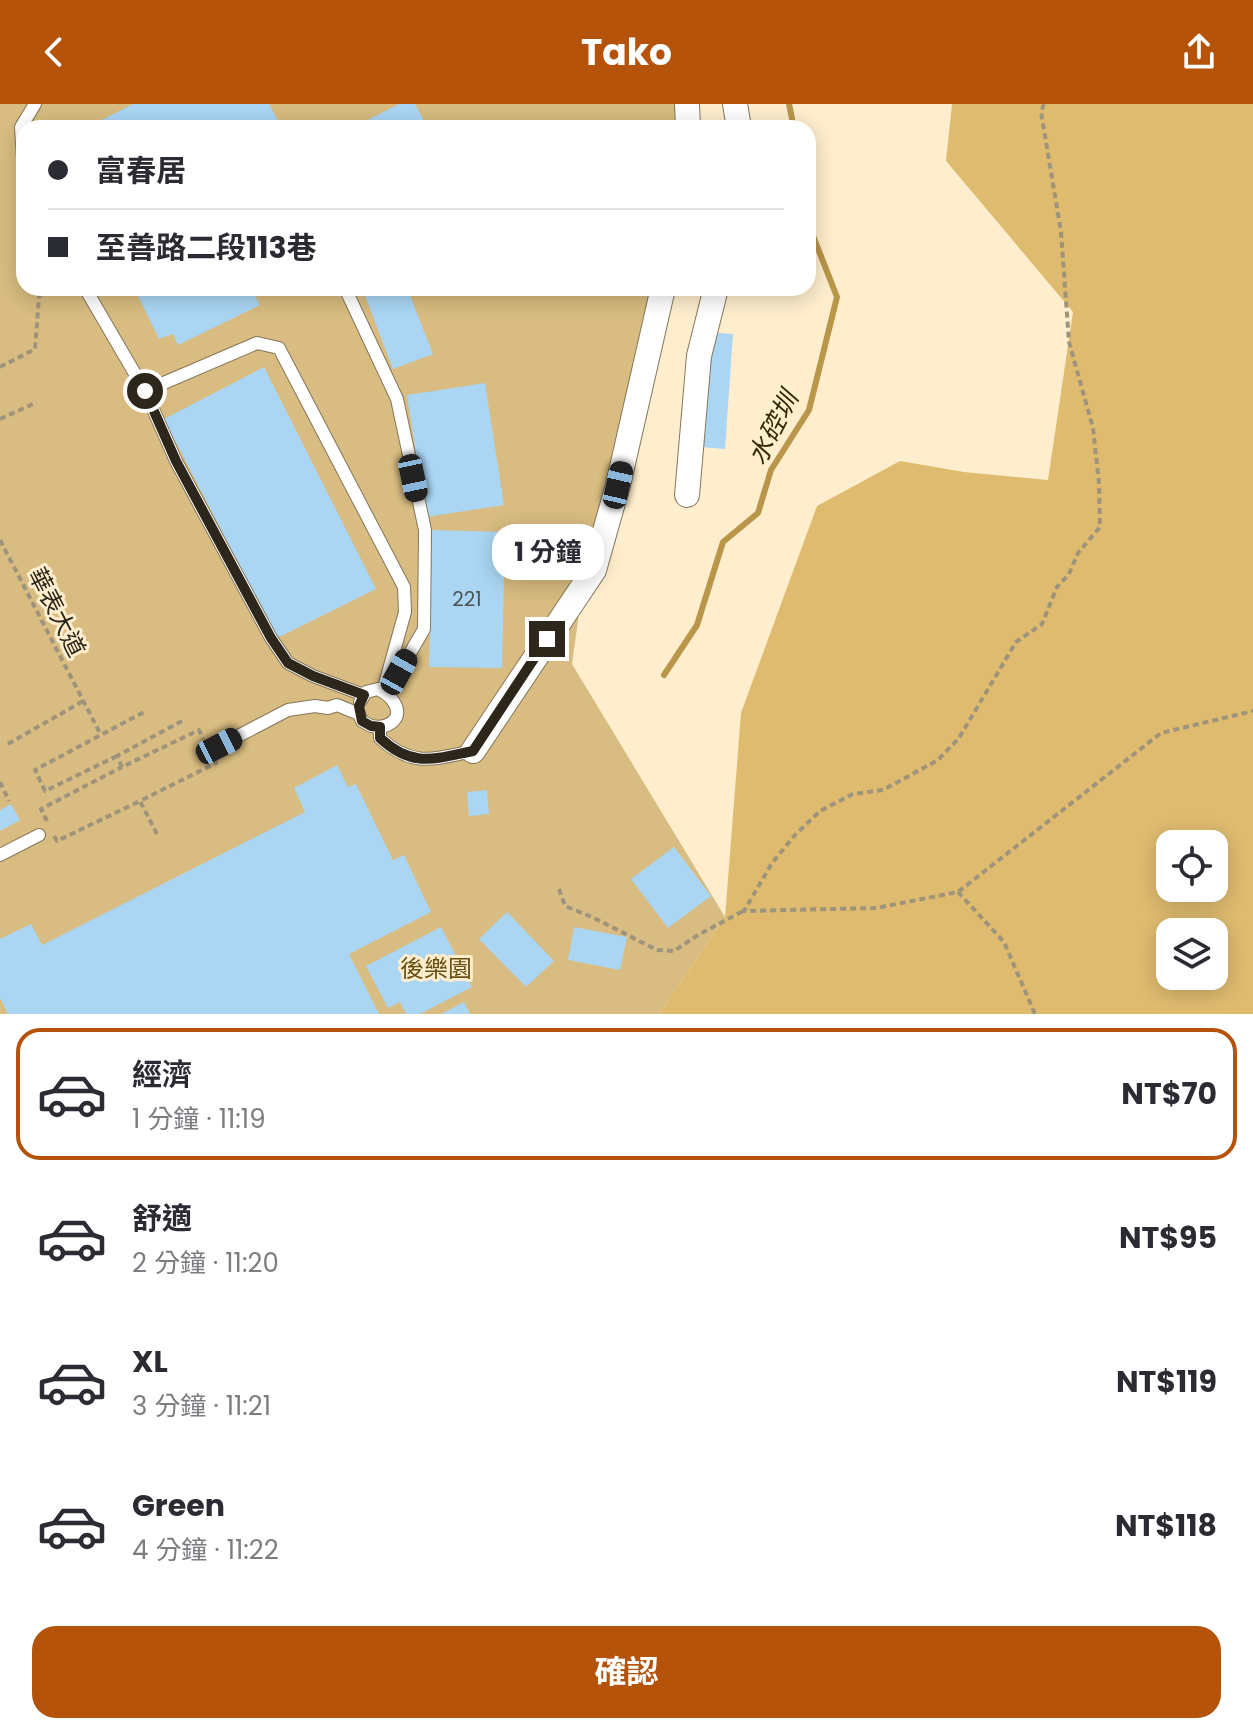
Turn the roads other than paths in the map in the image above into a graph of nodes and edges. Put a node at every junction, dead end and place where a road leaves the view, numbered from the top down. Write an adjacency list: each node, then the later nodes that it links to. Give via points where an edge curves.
1 (90, 296): 5 (lane)
2 (349, 296): 7 (lane, via 397,399 425,530 424,629)
3 (661, 296): 12 (street, via 594,570)
4 (714, 296): 6 (street, via 699,356)
5 (145, 391): 7 (lane, via 257,343 279,348 404,587 405,612); 8 (lane, via 176,461 288,663)
6 (687, 495)
7 (385, 692): 8 (lane); 10 (lane, via 396,702 396,715)
8 (364, 695): 9 (lane)
9 (359, 714): 10 (lane, via 362,721); 11 (lane, via 337,705 288,710)
10 (380, 727): 12 (lane, via 380,738 393,750 423,761)
11 (213, 749)
12 (473, 751)
13 (39, 835): 14 (lane)
14 (0, 855)

